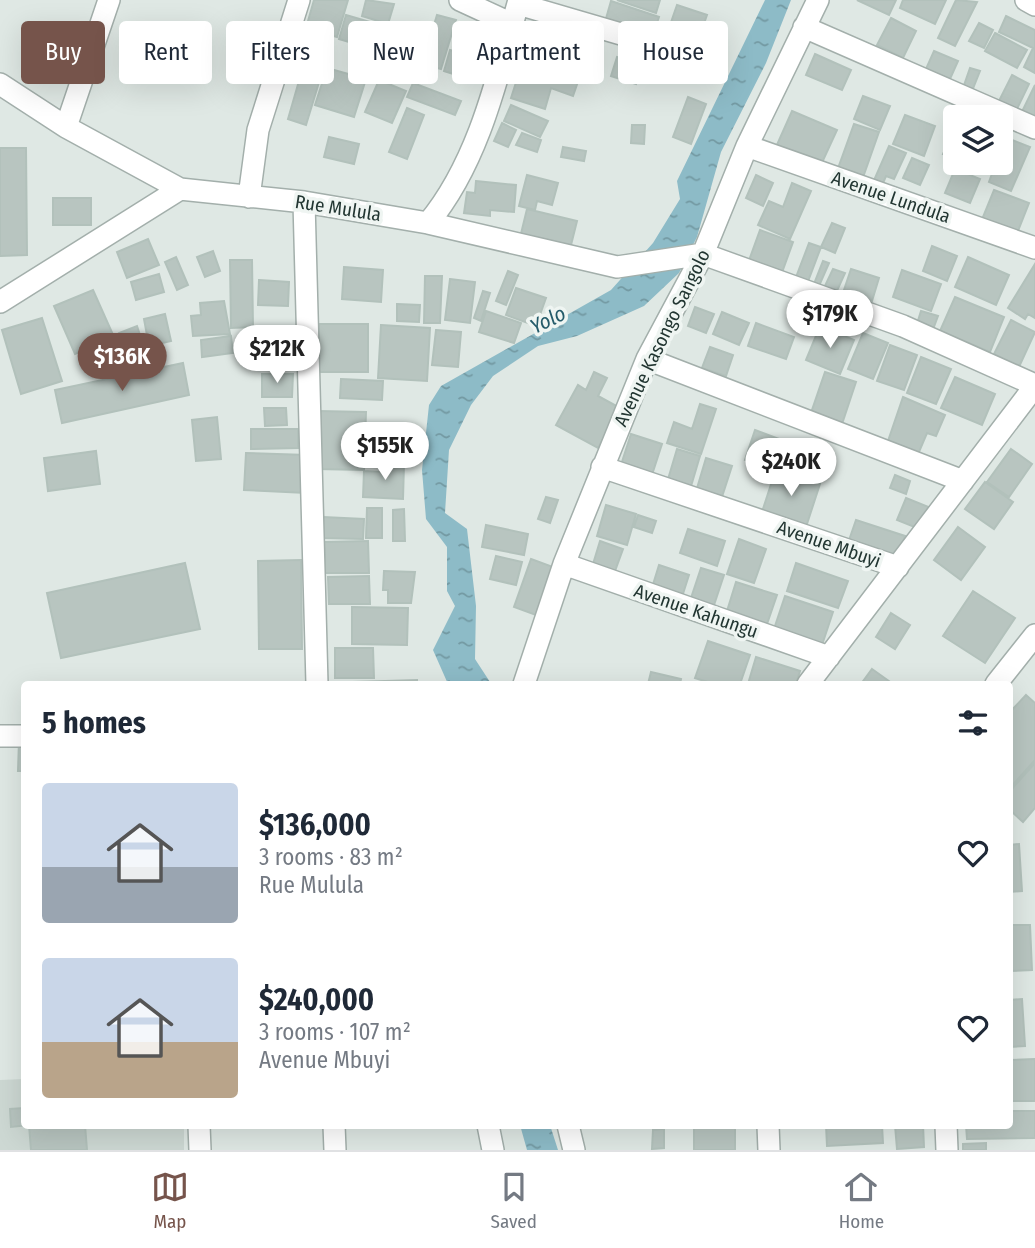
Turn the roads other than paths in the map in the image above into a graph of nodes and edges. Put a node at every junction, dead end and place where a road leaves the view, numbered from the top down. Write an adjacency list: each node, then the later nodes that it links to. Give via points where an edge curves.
1 (109, 0): 11 (street)
2 (299, 0): 15 (street, via 258,131)
3 (460, 0): 7 (street)
4 (818, 0): 8 (street, Avenue Kasongo Sangolo)
5 (1026, 0): 6 (street)
6 (1035, 5)
7 (516, 9): 9 (street); 17 (street, via 465,165 449,198)
8 (804, 27): 12 (street); 13 (street, Avenue Kasongo Sangolo)
9 (618, 36)
10 (0, 85): 11 (street)
11 (66, 127): 14 (street)
12 (1035, 128)
13 (747, 146): 18 (street, Avenue Lundula); 19 (street, Avenue Kasongo Sangolo)
14 (180, 190): 15 (street, Rue Mulula); 20 (street)
15 (249, 197): 16 (street, Rue Mulula)
16 (304, 202): 17 (street, Rue Mulula); 29 (street)
17 (428, 223): 19 (street, Rue Mulula, via 617,268)
18 (1035, 248)
19 (703, 254): 21 (street, Avenue Kasongo Sangolo); 22 (street, via 903,326)
20 (0, 302)
21 (647, 359): 23 (street, Avenue Kasongo Sangolo); 24 (street)
22 (1035, 386): 24 (street)
23 (602, 467): 25 (street, Avenue Kasongo Sangolo); 26 (street, Avenue Mbuyi)
24 (963, 481): 26 (street)
25 (564, 565): 28 (street, Avenue Kahungu); 30 (street, Avenue Kasongo Sangolo)
26 (898, 567): 28 (street)
27 (1035, 635): 32 (street)
28 (829, 657): 31 (street)
29 (317, 681)
30 (527, 681)
31 (810, 681)
32 (998, 681)
33 (0, 736): 34 (street)
34 (21, 736)
35 (199, 1129): 41 (street)
36 (334, 1129): 42 (street)
37 (489, 1129): 43 (street)
38 (569, 1129): 44 (street)
39 (768, 1129): 45 (street)
40 (946, 1129): 46 (street)
41 (200, 1150)
42 (335, 1150)
43 (493, 1150)
44 (574, 1150)
45 (769, 1150)
46 (947, 1150)

